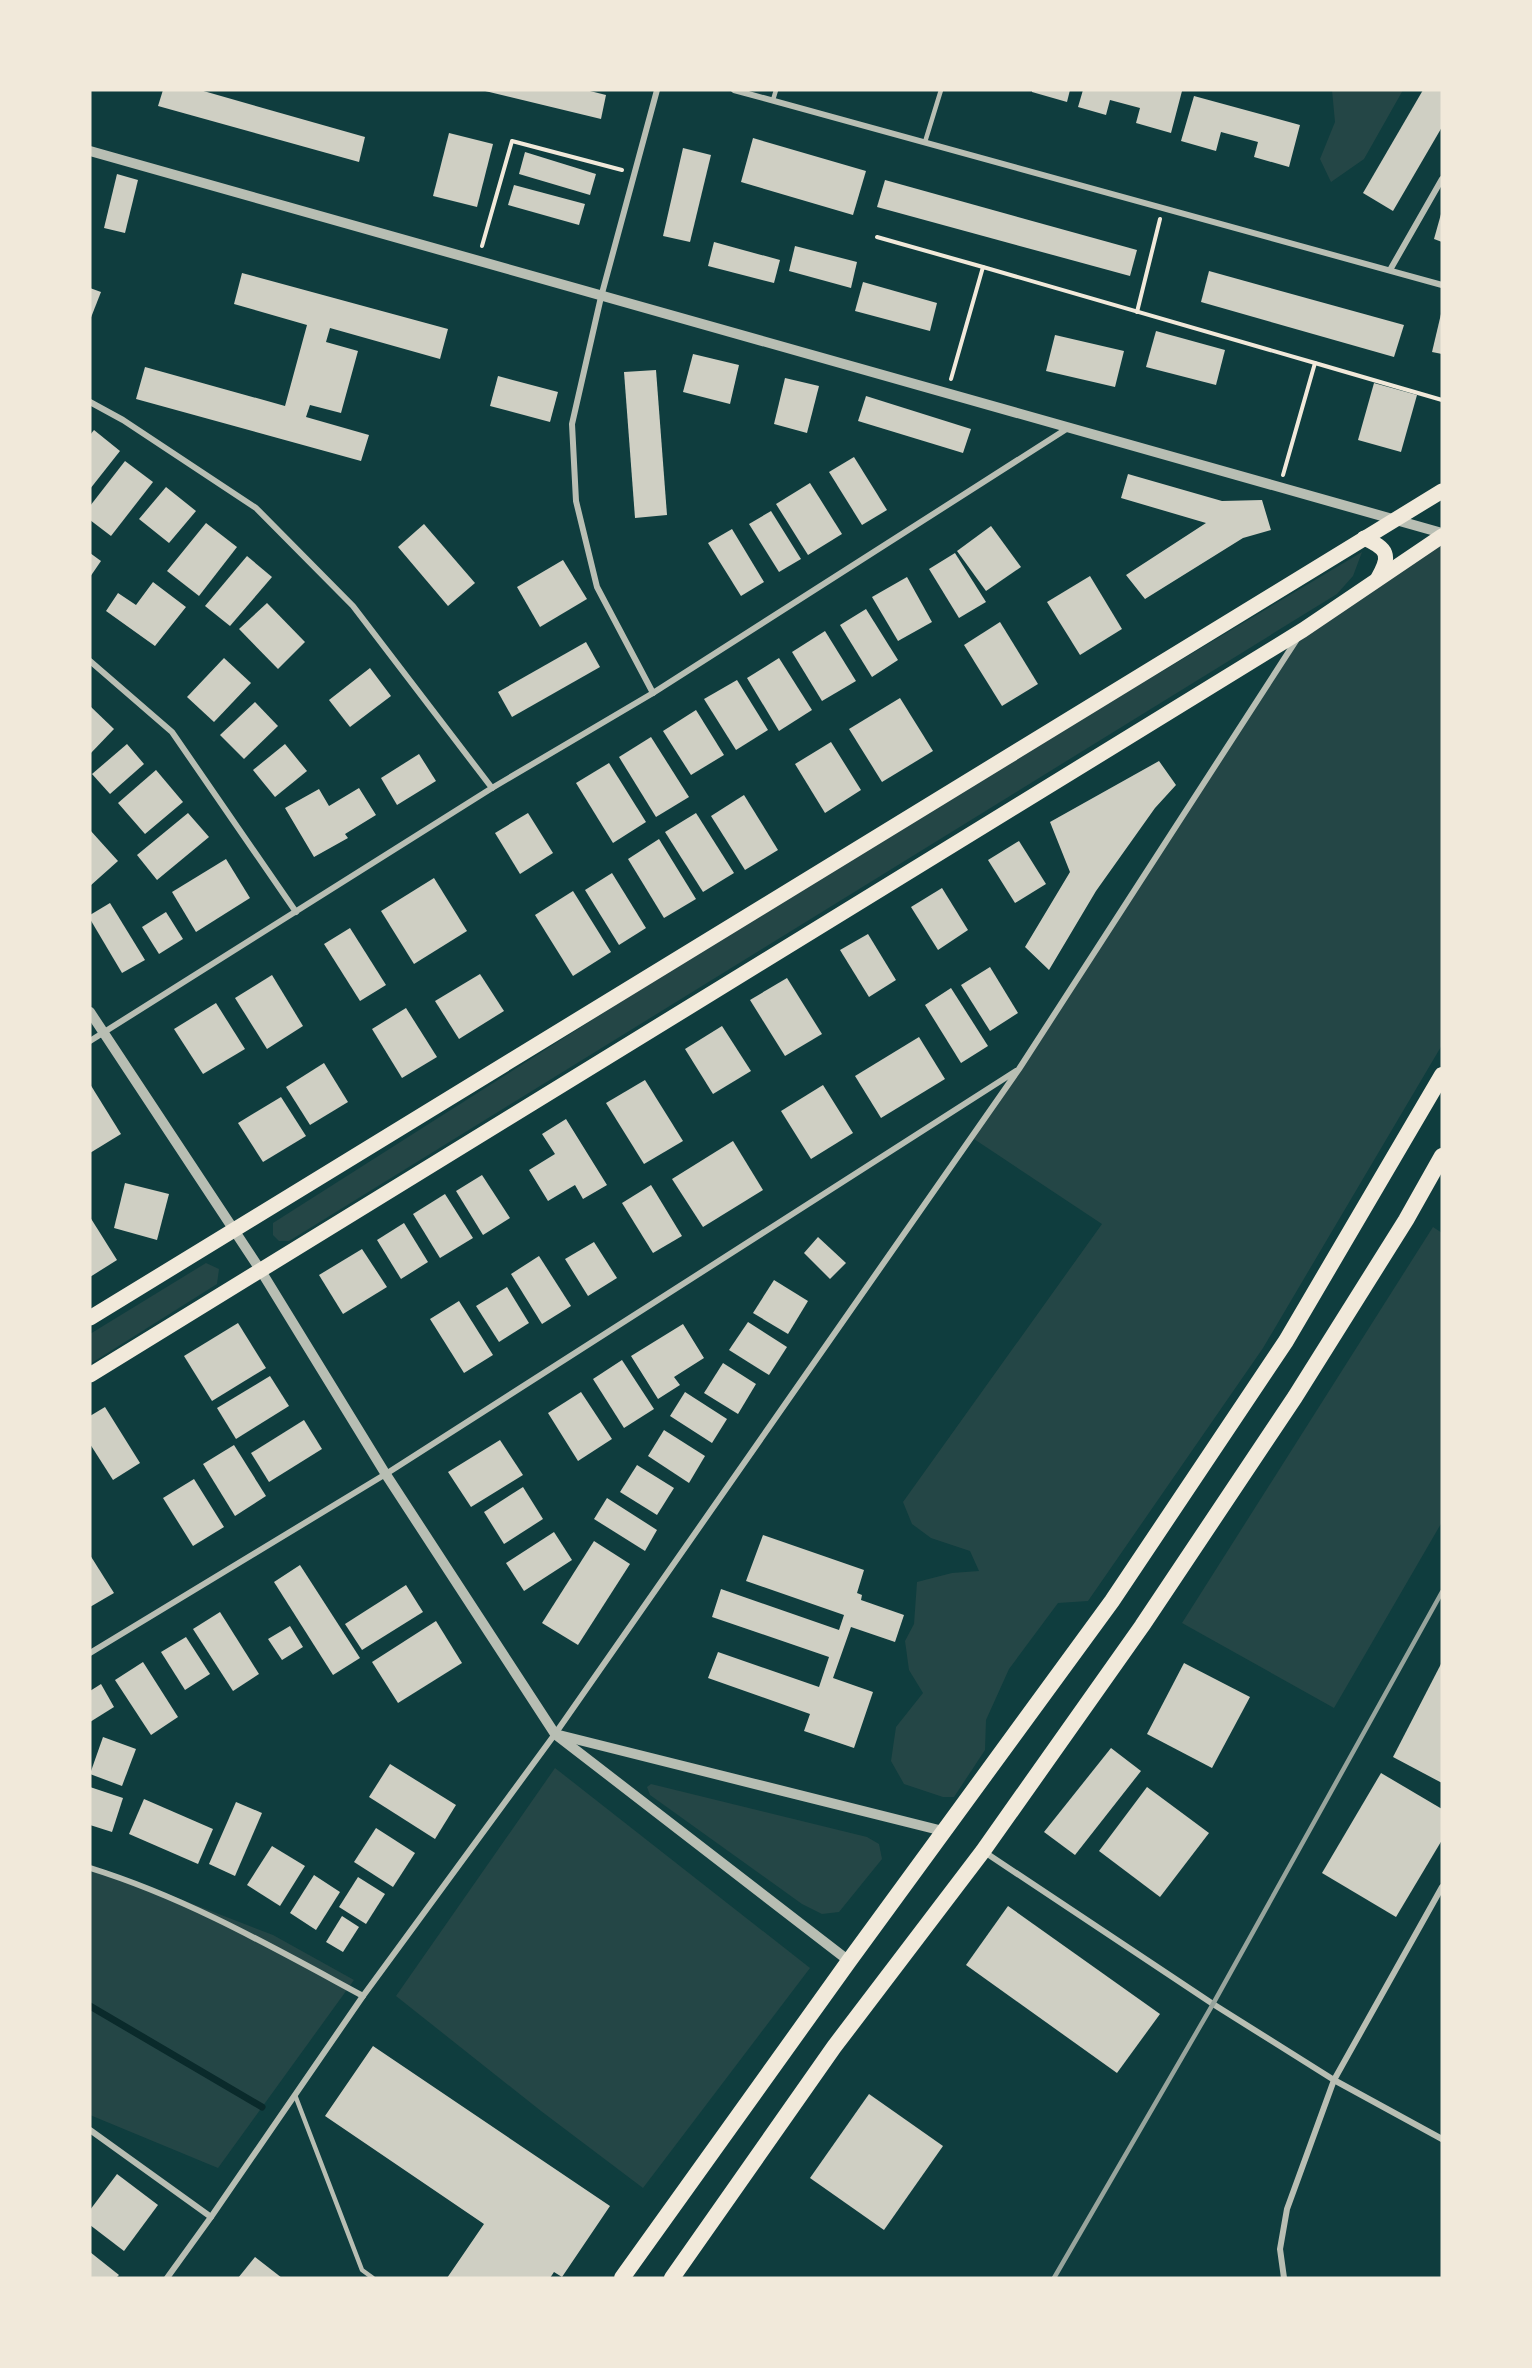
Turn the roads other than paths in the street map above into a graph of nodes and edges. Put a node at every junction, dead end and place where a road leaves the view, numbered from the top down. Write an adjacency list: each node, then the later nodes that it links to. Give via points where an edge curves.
1 (657, 90): 11 (street)
2 (734, 90): 5 (street)
3 (776, 90): 5 (lane)
4 (941, 90): 6 (lane)
5 (773, 100): 6 (street)
6 (925, 142): 9 (street)
7 (90, 151): 11 (street)
8 (1442, 179): 9 (street)
9 (1390, 270): 10 (street)
10 (1442, 285)
11 (602, 297): 13 (street); 21 (street, via 572,424 576,501 597,587)
12 (90, 402): 22 (street, via 256,508 353,606)
13 (1070, 428): 15 (street); 21 (street)
14 (1442, 491): 15 (main road)
15 (1395, 519): 16 (street); 17 (main road)
16 (1442, 534): 18 (main road)
17 (1364, 538): 18 (main road, via 1384,551 1387,560); 30 (main road)
18 (1378, 579): 19 (main road)
19 (1303, 630): 27 (street); 31 (main road)
20 (90, 661): 23 (street, via 172,732)
21 (653, 693): 22 (street)
22 (492, 788): 23 (street)
23 (296, 912): 25 (street)
24 (90, 1012): 25 (street)
25 (103, 1034): 26 (street); 30 (street)
26 (90, 1041)
27 (1020, 1069): 34 (street); 36 (street)
28 (1442, 1075): 37 (highway, via 1286,1341 1112,1601)
29 (1442, 1156): 38 (highway, via 1288,1407 1142,1626)
30 (234, 1229): 31 (street); 32 (main road)
31 (261, 1271): 33 (main road); 34 (street)
32 (90, 1318)
33 (90, 1375)
34 (385, 1473): 35 (street); 36 (street)
35 (90, 1653)
36 (555, 1734): 37 (street); 41 (street); 42 (street)
37 (943, 1831): 41 (highway)
38 (983, 1851): 43 (street); 51 (highway, via 834,2047)
39 (90, 1868): 42 (street, via 124,1878 228,1922)
40 (1442, 1887): 43 (street)
41 (849, 1961): 50 (highway)
42 (363, 1996): 44 (street)
43 (1334, 2080): 46 (street); 52 (street, via 1287,2209 1280,2249)
44 (296, 2095): 47 (street); 49 (lane, via 362,2270)
45 (90, 2130): 47 (street)
46 (1442, 2139)
47 (211, 2217): 48 (street)
48 (166, 2278)
49 (373, 2278)
50 (622, 2278)
51 (672, 2278)
52 (1284, 2278)

